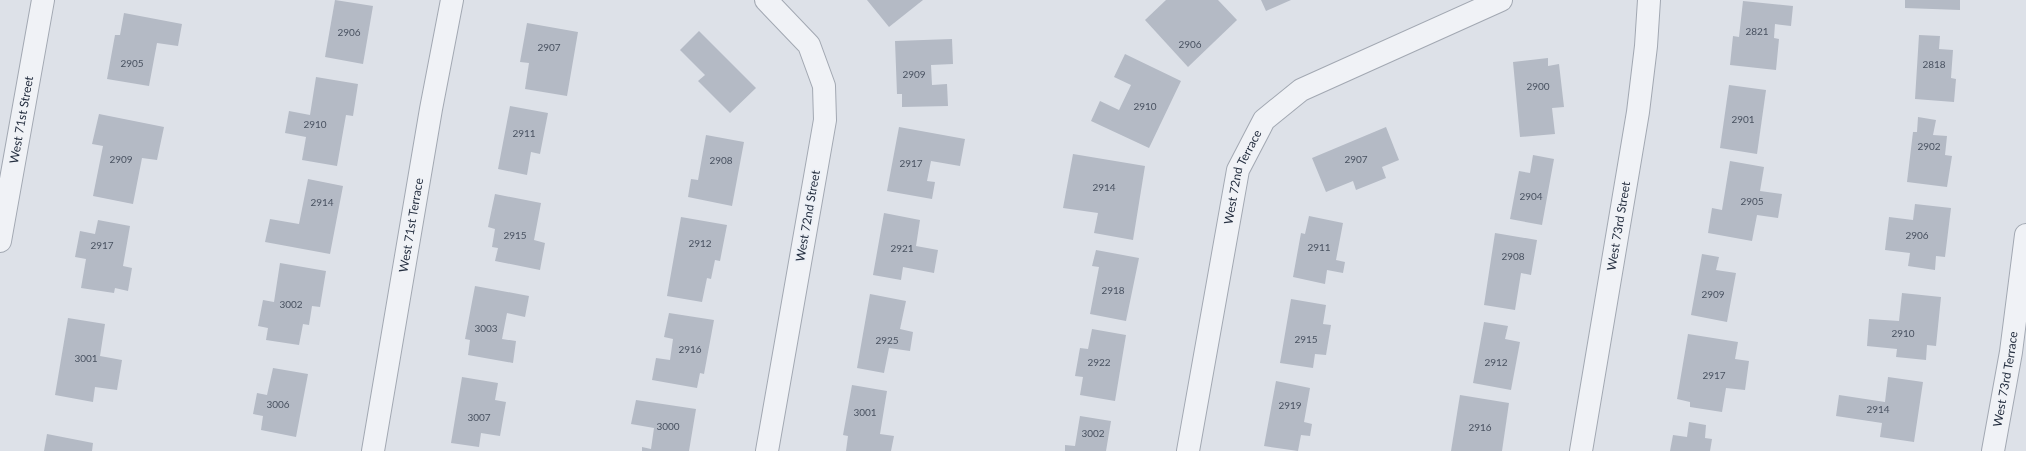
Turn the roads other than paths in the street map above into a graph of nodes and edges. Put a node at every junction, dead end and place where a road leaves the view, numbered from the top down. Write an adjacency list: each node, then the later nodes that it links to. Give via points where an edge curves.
1 (43, 0): 7 (street, West 71st Street)
2 (452, 0): 8 (street, West 71st Terrace)
3 (766, 0): 9 (street, West 72nd Street, via 809,45 824,86 825,120)
4 (1501, 0): 10 (street, West 72nd Terrace, via 1301,90 1264,120 1238,170)
5 (1649, 0): 11 (street, West 73rd Street, via 1638,112)
6 (2026, 235): 12 (street, West 73rd Terrace)
7 (0, 241)
8 (372, 451)
9 (767, 451)
10 (1188, 451)
11 (1580, 451)
12 (1993, 451)

